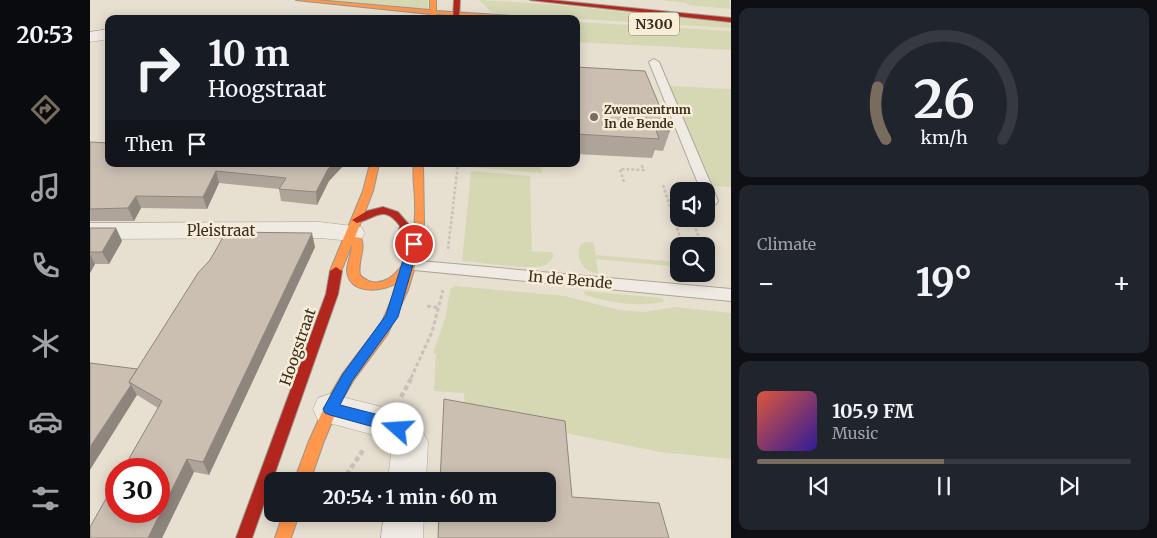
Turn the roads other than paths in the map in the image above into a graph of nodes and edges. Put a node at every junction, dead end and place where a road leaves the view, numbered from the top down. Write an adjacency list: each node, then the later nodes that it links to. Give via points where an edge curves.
1 (299, 0): 7 (main road)
2 (433, 0): 8 (main road)
3 (457, 0): 9 (main road)
4 (533, 0): 10 (main road, N300)
5 (611, 0): 6 (main road, N300)
6 (731, 12)
7 (425, 15)
8 (433, 15)
9 (457, 15)
10 (731, 20)
11 (666, 25): 12 (main road, N300)
12 (731, 30)
13 (105, 35): 14 (street)
14 (90, 37)
15 (654, 62): 18 (lane)
16 (373, 167): 19 (main road, Hoogstraat)
17 (418, 167): 21 (main road, via 420,213)
18 (704, 182)
19 (354, 227): 20 (street, Pleistraat); 21 (main road, via 366,214 379,209 396,213 405,226 402,247); 21 (main road, via 360,249 353,268 354,275 364,284 388,285 402,275); 28 (main road, Hoogstraat)
20 (90, 231)
21 (410, 262): 22 (lane, In de Bende); 23 (main road, via 392,317)
22 (731, 295)
23 (330, 409): 24 (main road); 25 (street, via 383,423 405,433 410,438)
24 (305, 472)
25 (408, 472)
26 (288, 522): 29 (main road)
27 (403, 522): 30 (street)
28 (244, 538)
29 (283, 538)
30 (402, 538)

